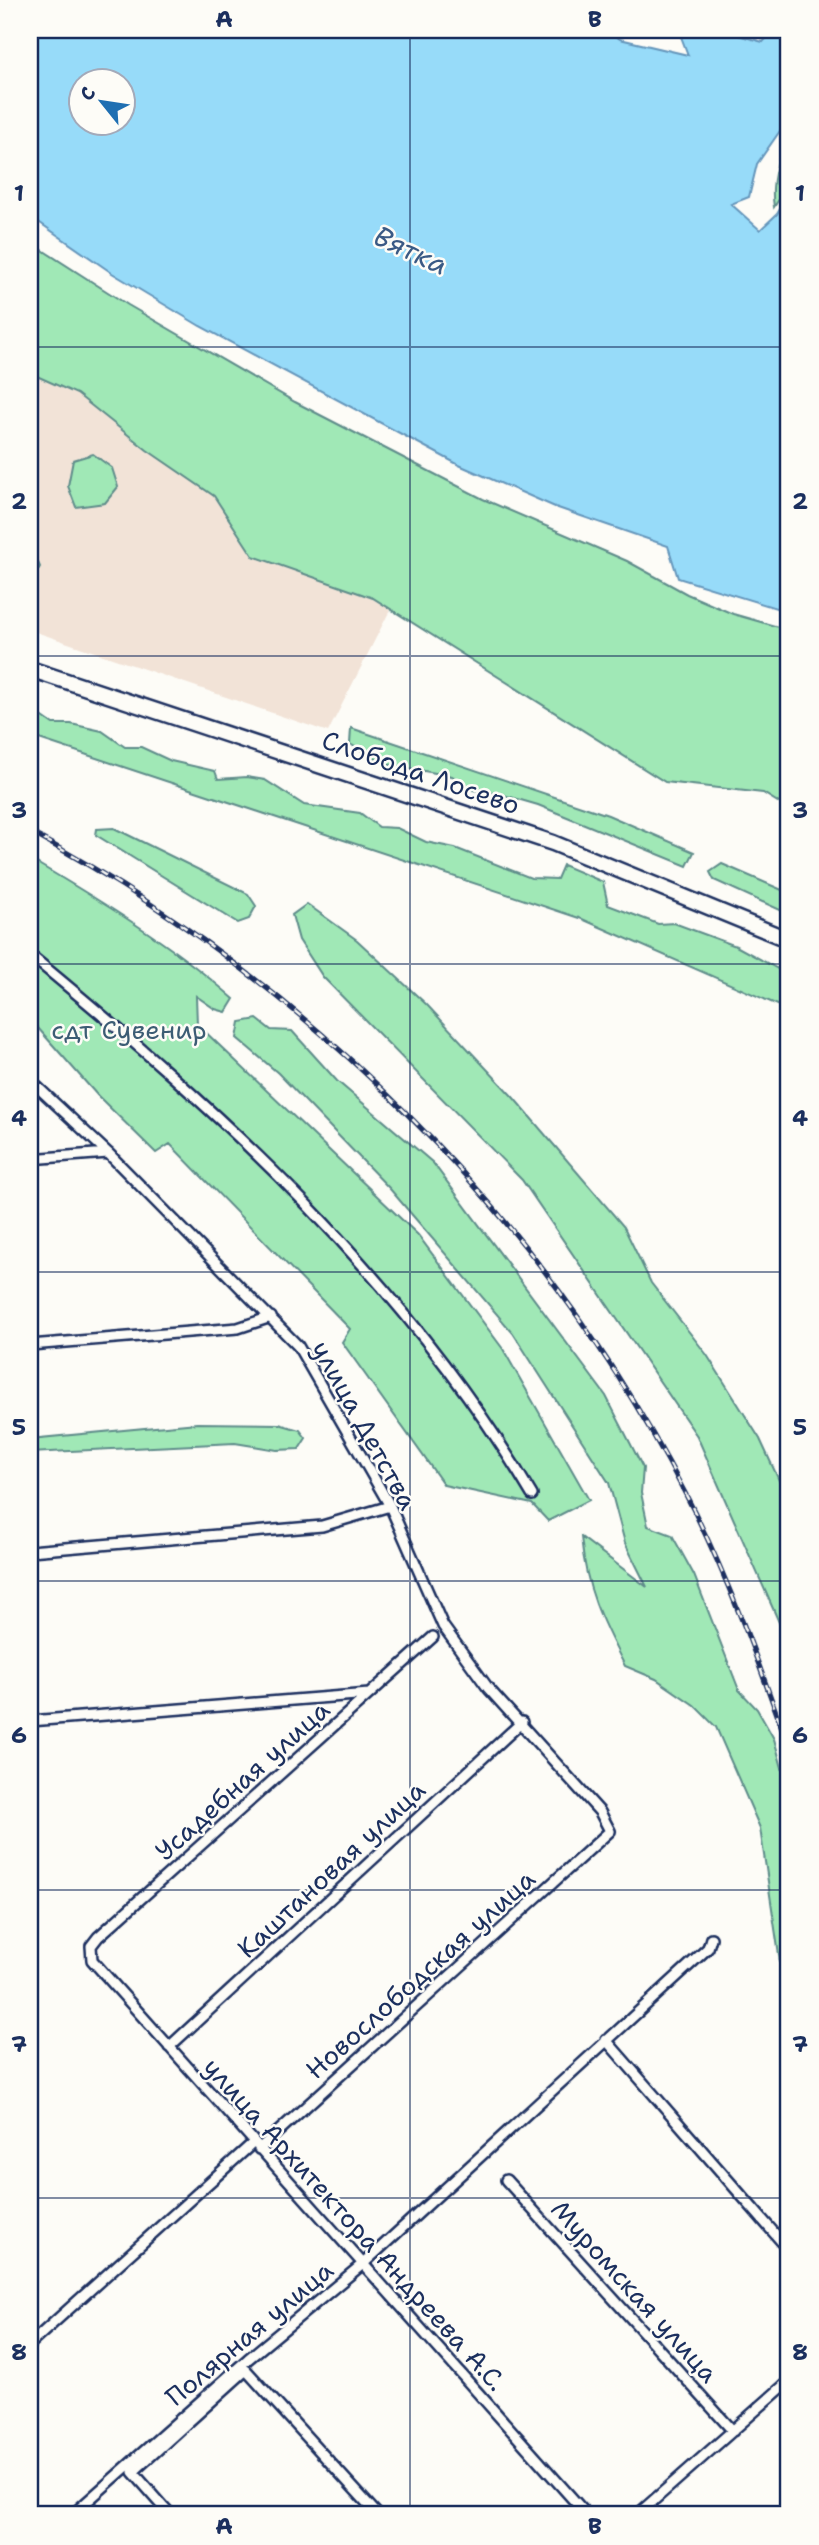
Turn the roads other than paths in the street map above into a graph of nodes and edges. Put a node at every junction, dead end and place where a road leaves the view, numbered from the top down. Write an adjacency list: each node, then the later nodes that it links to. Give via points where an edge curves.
1 (30, 669): 2 (main road, Слобода Лосево, via 553,843)
2 (789, 940)
3 (30, 955): 9 (street, via 189,1091 351,1249 418,1328)
4 (30, 1080): 5 (street, улица Детства)
5 (108, 1153): 6 (street); 7 (street, улица Детства)
6 (30, 1159)
7 (271, 1317): 8 (street, via 238,1328); 10 (street, улица Детства, via 298,1346)
8 (30, 1345)
9 (532, 1495)
10 (390, 1506): 11 (street, via 323,1526); 15 (street, улица Детства, via 443,1626 488,1688)
11 (30, 1551)
12 (433, 1637): 13 (street, Усадебная улица)
13 (369, 1695): 14 (street); 18 (street, Усадебная улица, via 98,1937 91,1946)
14 (30, 1721)
15 (522, 1722): 16 (street, улица Детства, via 600,1812); 20 (street, Каштановая улица)
16 (610, 1831): 21 (street, Новослободская улица)
17 (711, 1938): 19 (street, Полярная улица, via 708,1948)
18 (92, 1960): 20 (street, улица Архитектора Андреева А.С.)
19 (606, 2040): 23 (street); 24 (street, Полярная улица)
20 (169, 2048): 21 (street, улица Архитектора Андреева А.С.)
21 (256, 2146): 24 (street, улица Архитектора Андреева А.С.); 25 (street, Новослободская улица)
22 (506, 2180): 27 (street, Муромская улица)
23 (789, 2250)
24 (364, 2263): 28 (street, Полярная улица); 31 (street, улица Архитектора Андреева А.С.)
25 (30, 2344)
26 (789, 2381): 27 (street)
27 (733, 2431): 32 (street)
28 (72, 2515)
29 (171, 2515): 30 (street, Полярная улица, via 133,2473 246,2370)
30 (377, 2515)
31 (587, 2515)
32 (637, 2515)

